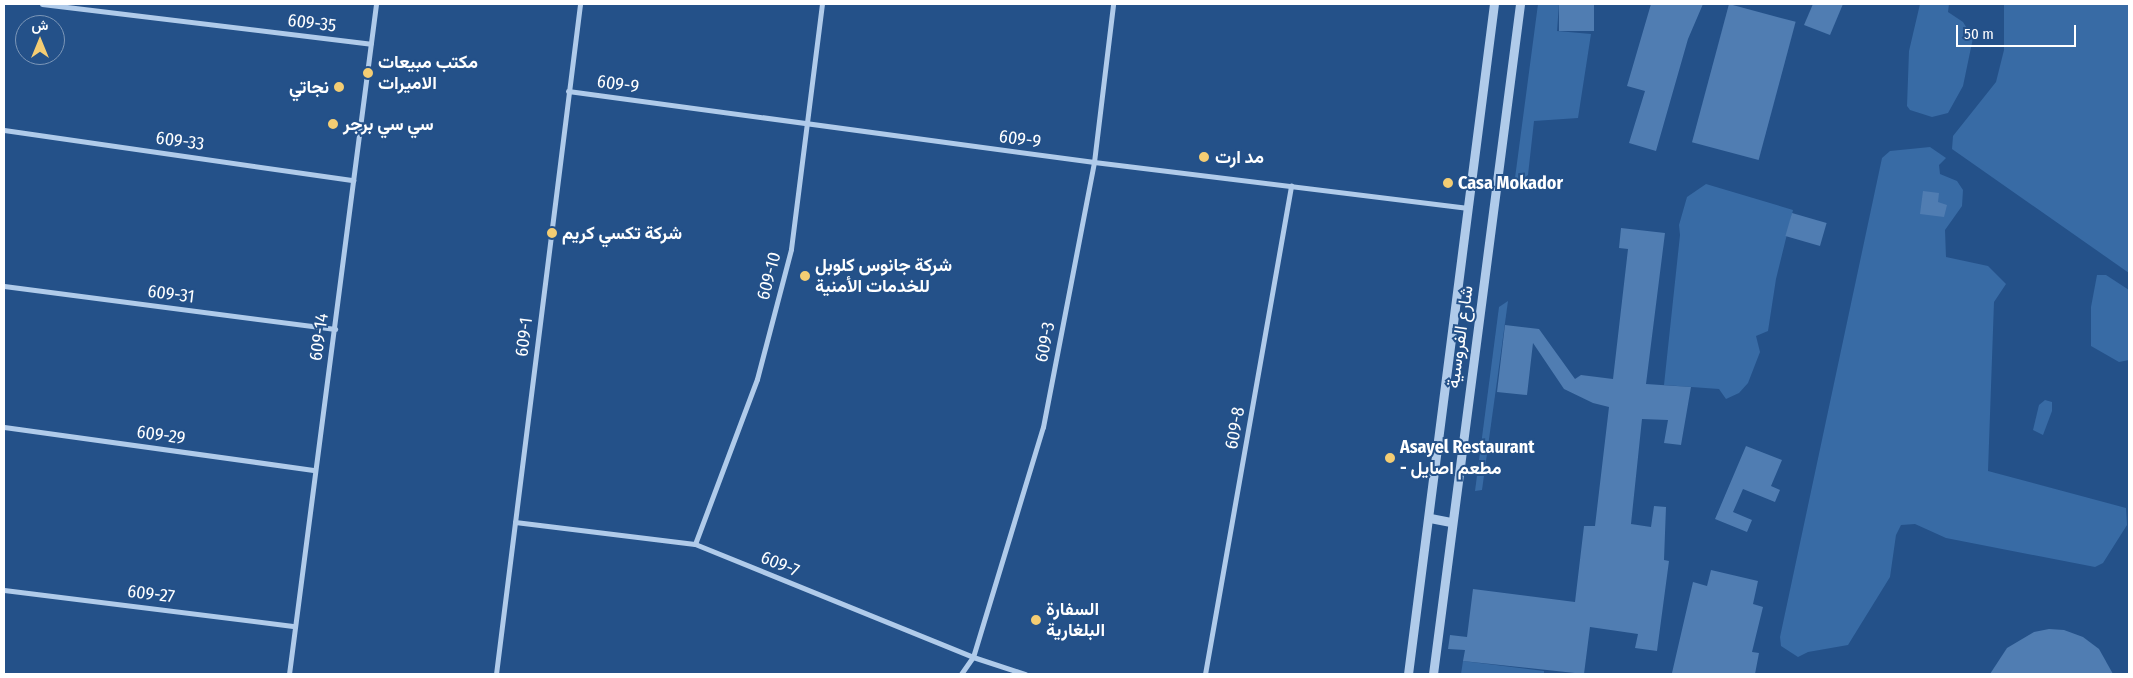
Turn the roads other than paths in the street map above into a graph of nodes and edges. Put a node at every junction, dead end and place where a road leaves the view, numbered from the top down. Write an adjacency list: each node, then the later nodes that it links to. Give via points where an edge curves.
1 (42, 4): 8 (street, 609-35)
2 (376, 4): 8 (street, 609-14)
3 (580, 4): 9 (street, 609-1)
4 (822, 4): 10 (street, 609-10)
5 (1113, 4): 12 (street, 609-3)
6 (1494, 4): 15 (street, شارع الفروسية)
7 (1520, 4): 22 (street, شارع الفروسية)
8 (371, 44): 13 (street, 609-14)
9 (568, 91): 10 (street, 609-9); 21 (street, 609-1)
10 (808, 124): 12 (street, 609-9); 23 (street, 609-10, via 791,249 759,369)
11 (4, 130): 13 (street, 609-33)
12 (1094, 162): 14 (street, 609-9); 26 (street, 609-3, via 1043,427)
13 (353, 180): 17 (street, 609-14)
14 (1291, 186): 15 (street, 609-9); 31 (street, 609-8)
15 (1468, 208): 20 (street, شارع الفروسية)
16 (4, 286): 17 (street, 609-31)
17 (334, 329): 19 (street, 609-14)
18 (4, 427): 19 (street, 609-29)
19 (315, 470): 25 (street, 609-14)
20 (1430, 518): 22 (street); 32 (street, شارع الفروسية)
21 (514, 522): 23 (street, 609-7); 28 (street, 609-1)
22 (1451, 522): 33 (street, شارع الفروسية)
23 (695, 544): 26 (street, 609-7)
24 (4, 590): 25 (street, 609-27)
25 (295, 626): 27 (street, 609-14)
26 (973, 657): 29 (street, 609-3); 30 (street, 609-7)
27 (289, 674)
28 (496, 674)
29 (961, 674)
30 (1025, 674)
31 (1205, 674)
32 (1408, 674)
33 (1433, 674)

